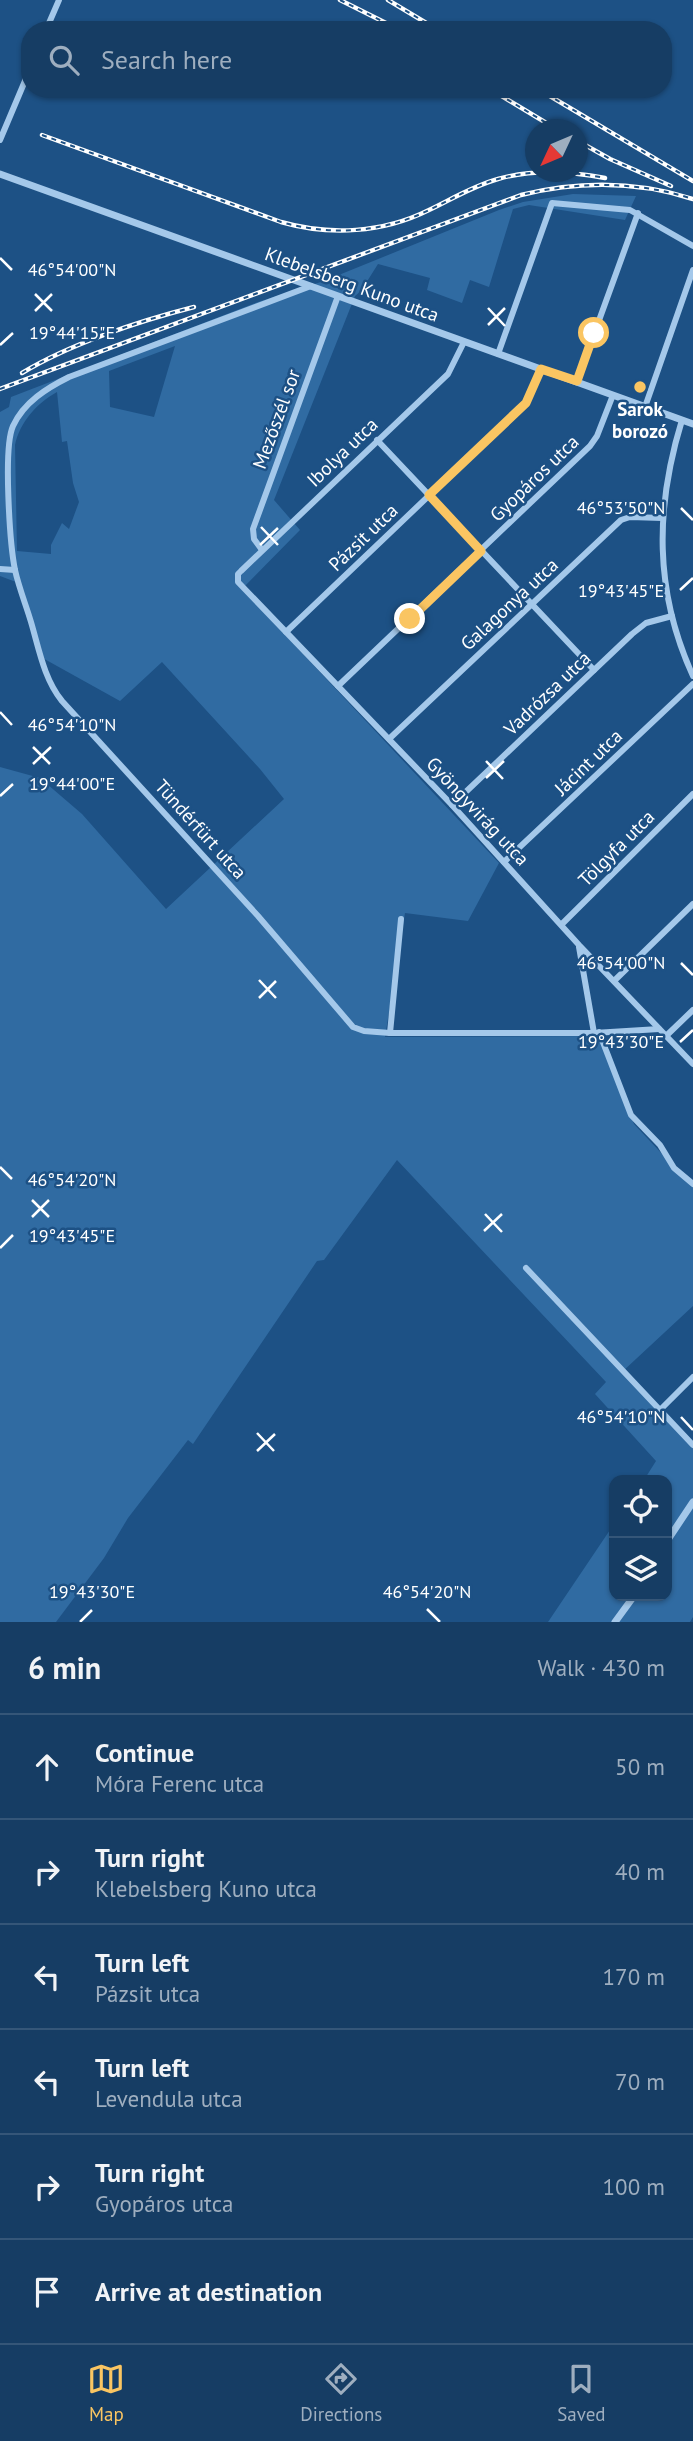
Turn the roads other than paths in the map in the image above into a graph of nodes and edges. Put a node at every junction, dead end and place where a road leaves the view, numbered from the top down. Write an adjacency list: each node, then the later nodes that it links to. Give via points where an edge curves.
1 (59, 0): 2 (street)
2 (51, 21)
3 (21, 90): 4 (street)
4 (0, 140)
5 (0, 174): 9 (street, Klebelsberg Kuno utca)
6 (638, 213): 7 (street); 12 (street, via 552,203); 14 (street)
7 (693, 246)
8 (693, 270): 16 (street)
9 (311, 286): 10 (street, Klebelsberg Kuno utca); 25 (street, Tündérfürt utca, via 69,377 30,402 14,423 8,443)
10 (338, 296): 11 (street, Klebelsberg Kuno utca); 22 (street, Mezőszél sor, via 253,529)
11 (464, 342): 12 (street, Klebelsberg Kuno utca); 19 (street, Ibolya utca, via 448,374)
12 (498, 354): 13 (street, Klebelsberg Kuno utca)
13 (541, 369): 14 (street, Klebelsberg Kuno utca); 20 (street, Pázsit utca, via 526,403)
14 (577, 381): 15 (street, Klebelsberg Kuno utca)
15 (613, 395): 16 (street, Klebelsberg Kuno utca); 23 (street, Gyopáros utca, via 590,446)
16 (645, 407): 17 (street, Klebelsberg Kuno utca)
17 (682, 420): 18 (street, Klebelsberg Kuno utca); 21 (street, via 667,475)
18 (693, 424)
19 (377, 440): 20 (street); 22 (street, Ibolya utca)
20 (429, 495): 23 (street); 29 (street, Pázsit utca)
21 (662, 518): 27 (street, Galagonya utca, via 621,520); 28 (street)
22 (262, 550): 26 (street, Ibolya utca, via 238,574)
23 (481, 551): 27 (street); 33 (street, Gyopáros utca)
24 (0, 569): 25 (street)
25 (15, 570): 46 (street, Tündérfürt utca, via 49,683 62,701 258,916 347,1023)
26 (238, 582): 29 (street, Gyöngyvirág utca)
27 (532, 604): 30 (street); 34 (street, Galagonya utca)
28 (671, 616): 30 (street, Vadrózsa utca, via 639,627); 31 (street)
29 (286, 632): 33 (street, Gyöngyvirág utca)
30 (594, 670): 36 (street, Vadrózsa utca)
31 (693, 676)
32 (693, 684): 37 (street, Jácint utca)
33 (338, 686): 34 (street, Gyöngyvirág utca)
34 (389, 739): 36 (street, Gyöngyvirág utca)
35 (693, 794): 40 (street, Tölgyfa utca)
36 (452, 805): 37 (street, Gyöngyvirág utca)
37 (504, 862): 40 (street, Gyöngyvirág utca)
38 (693, 904): 42 (street)
39 (401, 919): 46 (street)
40 (562, 924): 41 (street, Gyöngyvirág utca)
41 (579, 945): 42 (street, Gyöngyvirág utca); 45 (street)
42 (614, 981): 44 (street, Gyöngyvirág utca)
43 (693, 1010): 47 (street)
44 (659, 1029): 45 (street, Tündérfürt utca); 47 (street, Gyöngyvirág utca)
45 (597, 1032): 46 (street, Tündérfürt utca); 49 (street, via 631,1115)
46 (390, 1033)
47 (666, 1036): 48 (street, Gyöngyvirág utca)
48 (693, 1064)
49 (693, 1184)
50 (526, 1268): 52 (street)
51 (693, 1377): 52 (street)
52 (660, 1409): 53 (street)
53 (693, 1445)
54 (693, 1502): 55 (street)
55 (669, 1538)
56 (630, 1601): 57 (street)
57 (615, 1622)

